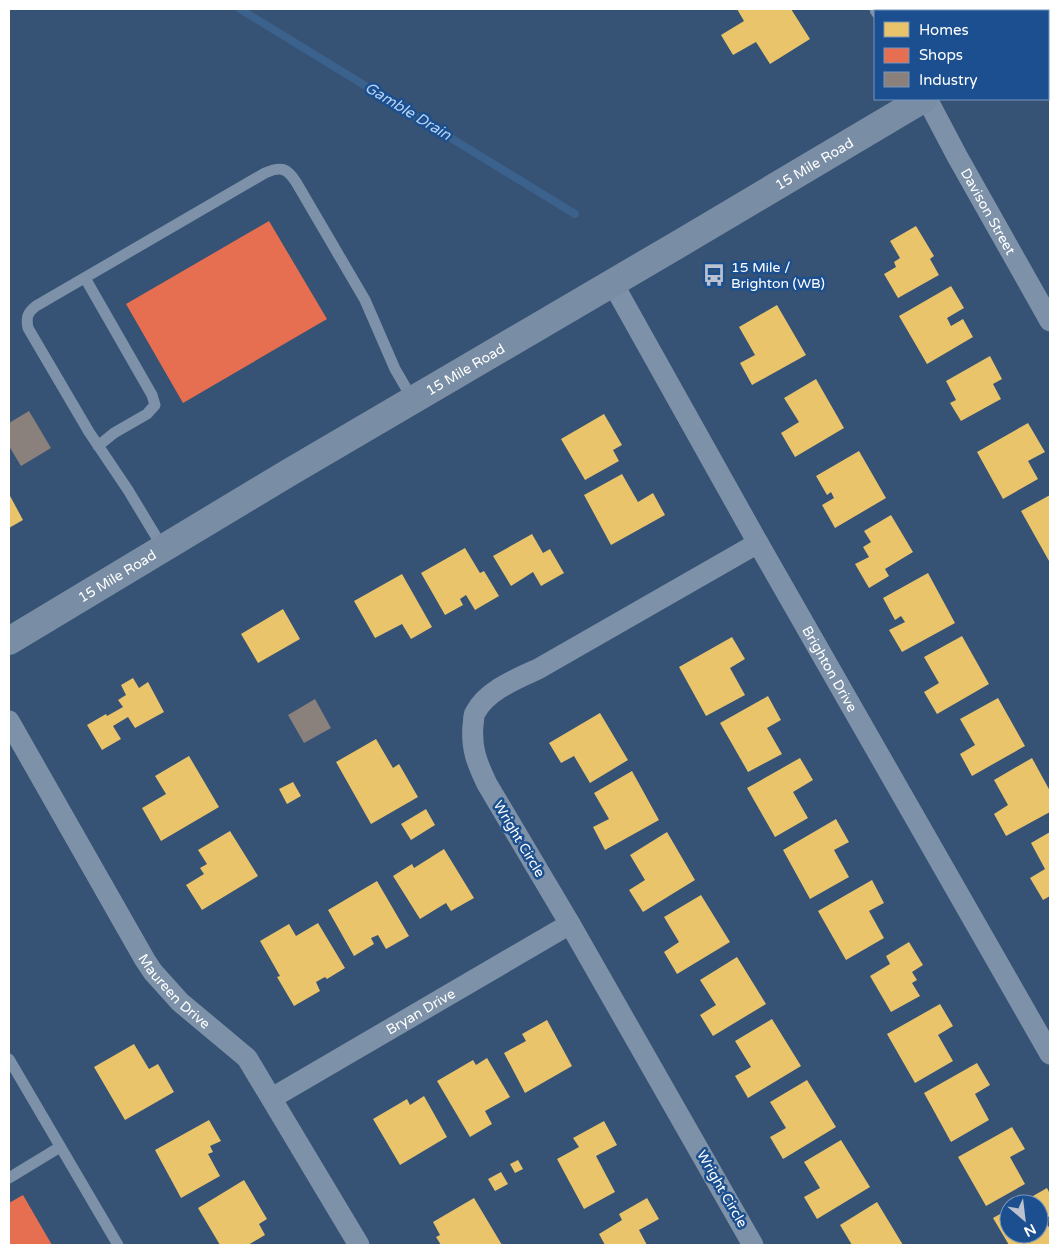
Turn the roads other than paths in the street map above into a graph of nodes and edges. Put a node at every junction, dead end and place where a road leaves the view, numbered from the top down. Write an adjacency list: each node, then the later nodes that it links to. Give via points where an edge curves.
1 (921, 100): 4 (main road, 15 Mile Road)
2 (928, 100): 5 (street, Davison Street)
3 (85, 278): 6 (lane, via 265,173 284,169 296,182 364,300 395,369); 7 (lane, via 155,405 147,414); 7 (lane, via 30,310 27,322)
4 (612, 282): 6 (main road, 15 Mile Road); 8 (street, Brighton Drive)
5 (1050, 321)
6 (413, 400): 9 (main road, 15 Mile Road)
7 (98, 446): 9 (lane)
8 (758, 543): 12 (street, Wright Circle, via 503,687 474,714 475,760); 13 (street, Brighton Drive)
9 (163, 548): 10 (main road, 15 Mile Road)
10 (9, 641)
11 (9, 721): 15 (street, Maureen Drive, via 153,972 180,1002 247,1058)
12 (570, 924): 15 (street, Bryan Drive); 20 (street, Wright Circle)
13 (1050, 1054)
14 (9, 1059): 16 (lane)
15 (272, 1098): 19 (street, Maureen Drive)
16 (60, 1147): 17 (lane); 18 (lane)
17 (9, 1178)
18 (118, 1245)
19 (360, 1245)
20 (754, 1245)

